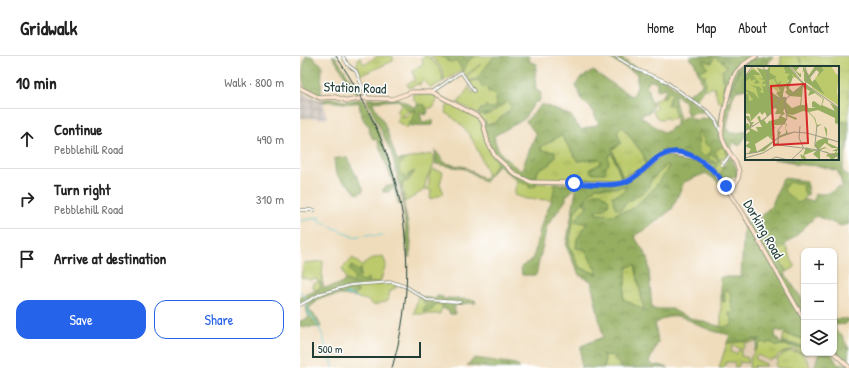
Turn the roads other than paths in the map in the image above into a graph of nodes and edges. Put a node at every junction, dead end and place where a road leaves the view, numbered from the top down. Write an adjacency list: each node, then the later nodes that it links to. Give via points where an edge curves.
1 (343, 56): 7 (street, via 348,65 356,71)
2 (615, 56): 8 (street, via 636,69 665,81 707,111)
3 (756, 56): 8 (main road, via 735,73)
4 (301, 88): 7 (main road, Station Road, via 320,98 335,97 348,101)
5 (474, 91): 6 (street, via 461,72)
6 (432, 92): 7 (main road, Station Road, via 412,92 392,100); 11 (main road, Dorking Road, via 479,117 495,156 524,180 615,184 632,179 656,159 670,153 694,157 706,163)
7 (367, 98)
8 (721, 129): 9 (main road, via 725,145)
9 (732, 154): 10 (street); 12 (main road, via 739,172)
10 (722, 165)
11 (724, 184): 12 (main road); 13 (main road, Dorking Road)
12 (735, 185): 13 (main road)
13 (729, 191): 18 (main road, Dorking Road)
14 (300, 210): 15 (street)
15 (314, 210)
16 (460, 302): 17 (street, via 427,300 407,287 392,282 351,285 322,293)
17 (300, 305)
18 (801, 315)
19 (837, 356): 20 (main road)
20 (848, 366)

